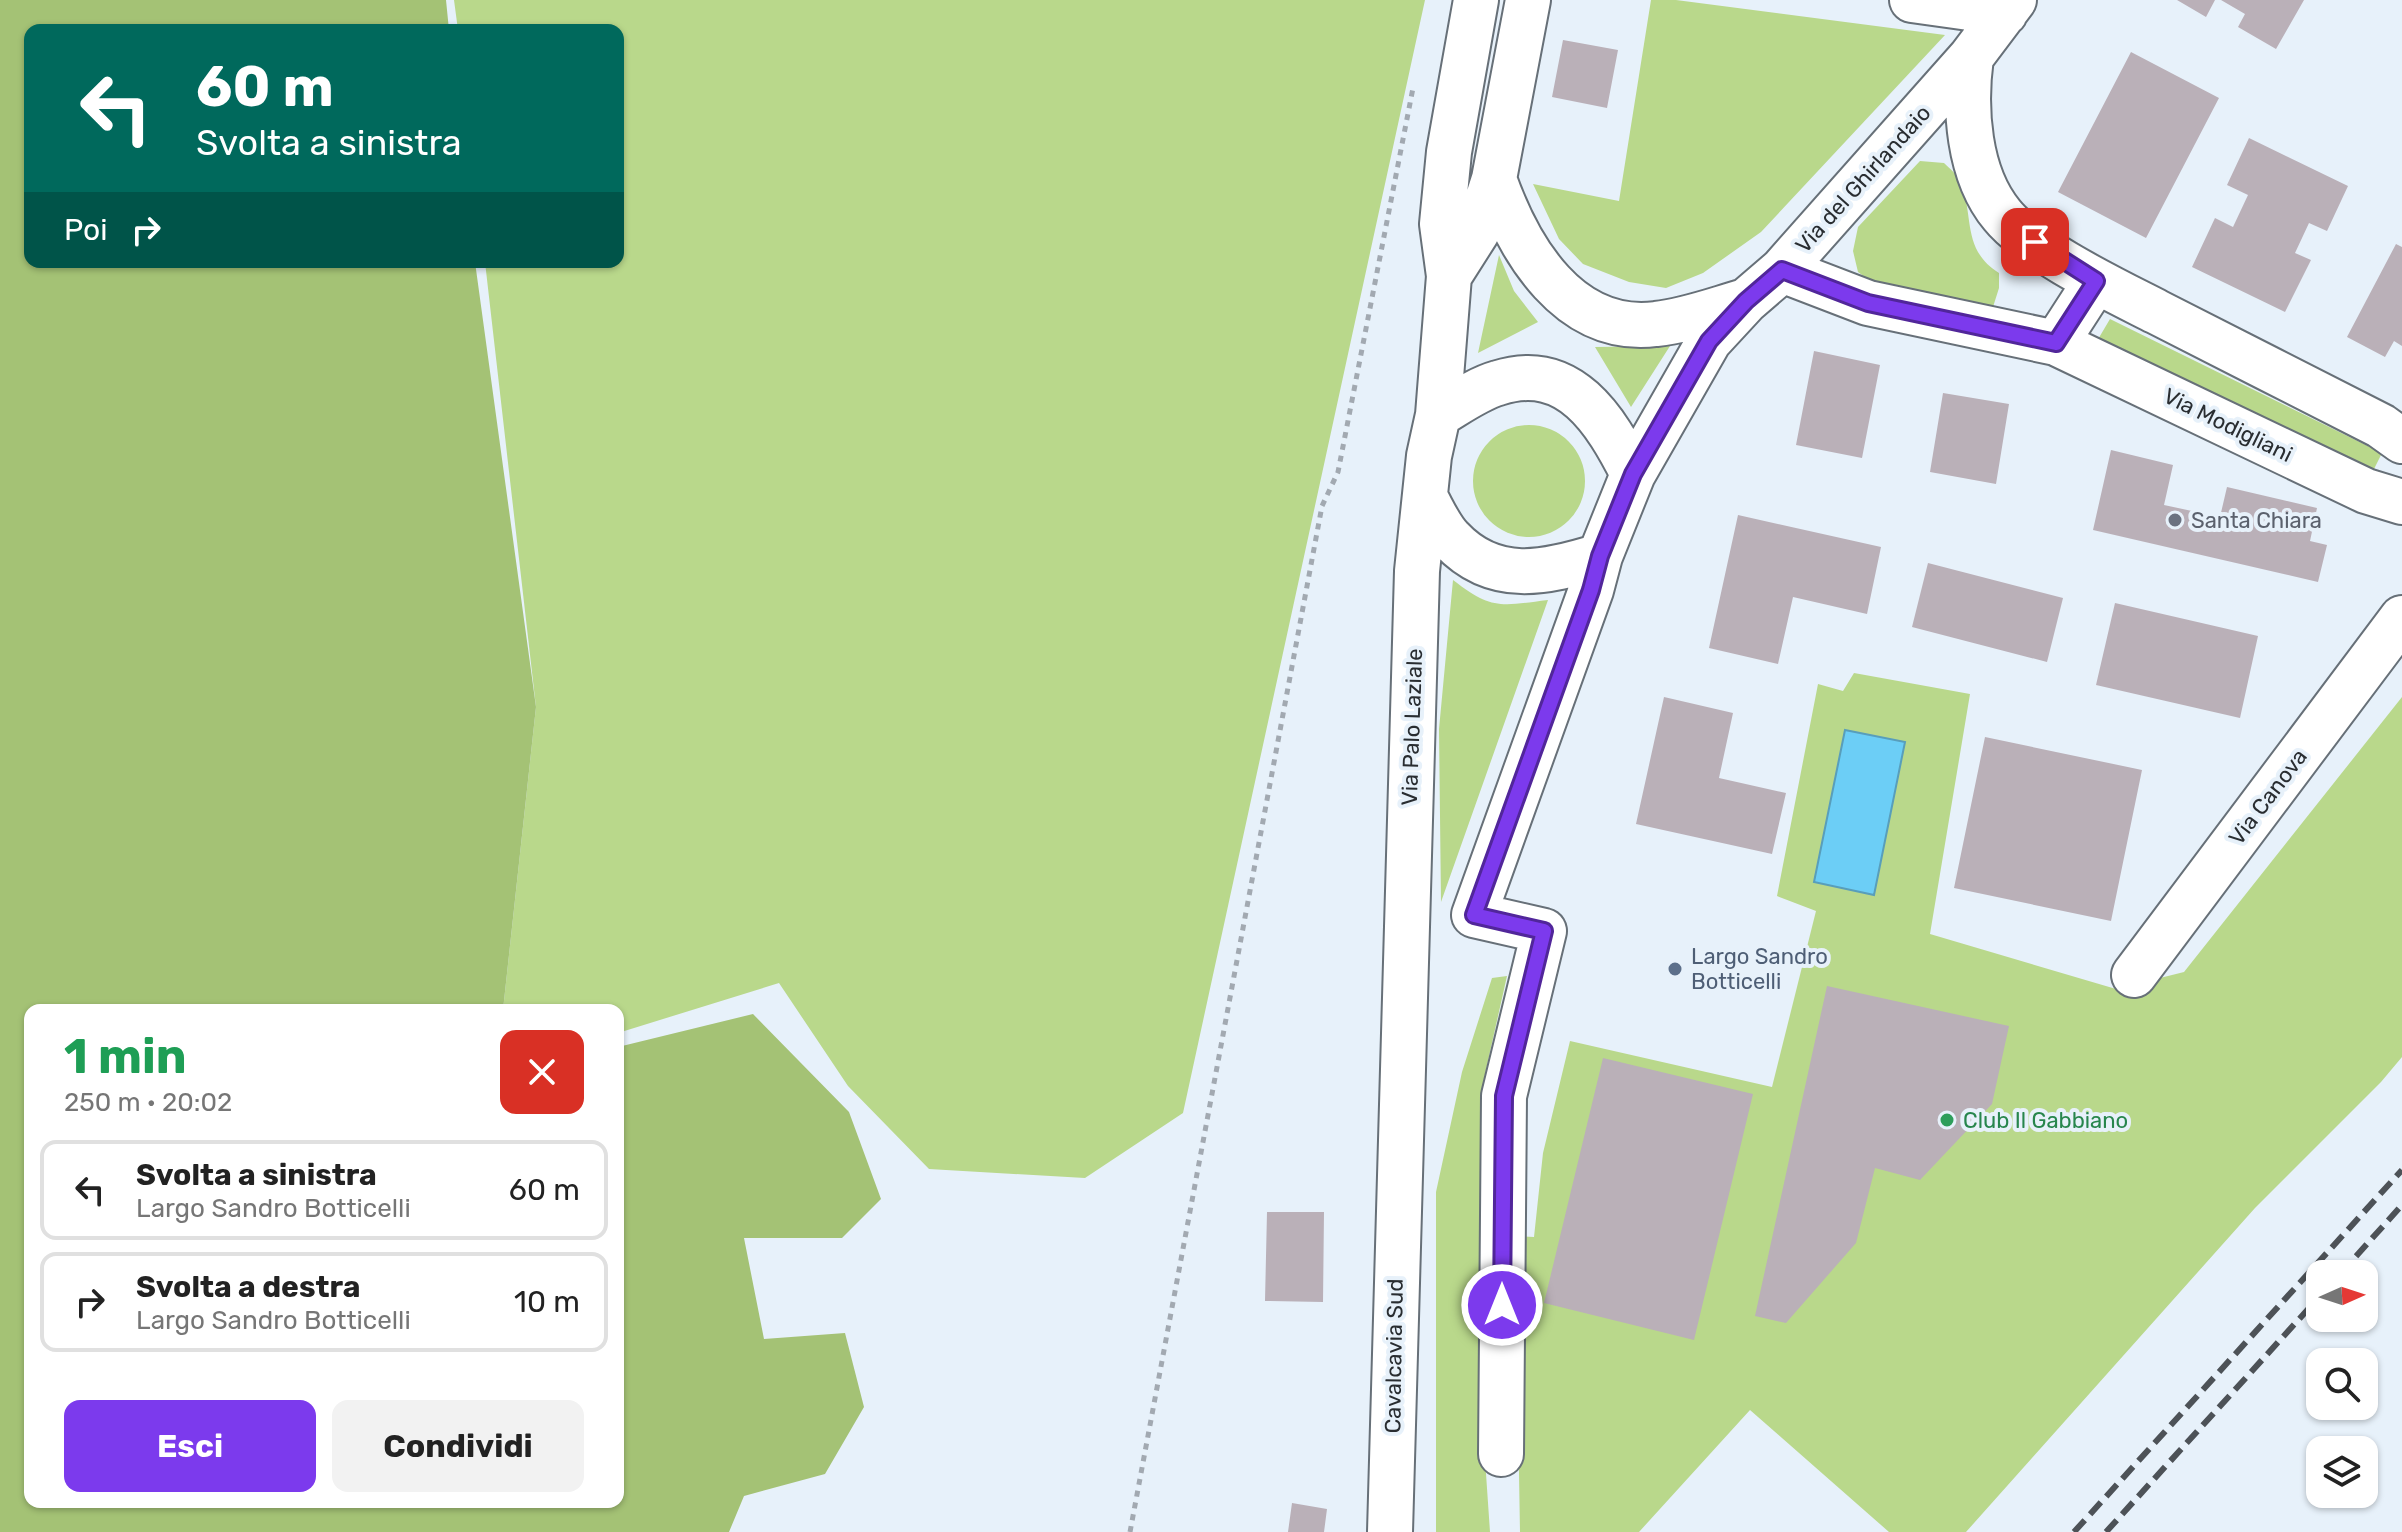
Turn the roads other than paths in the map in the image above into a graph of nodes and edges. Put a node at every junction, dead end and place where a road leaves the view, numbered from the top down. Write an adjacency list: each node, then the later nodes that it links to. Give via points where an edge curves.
1 (1476, 0): 8 (street, Via Palo Laziale, via 1443,209)
2 (1528, 0): 6 (street, Via Palo Laziale)
3 (1912, 0): 4 (street)
4 (2010, 7): 5 (street, Via del Ghirlandaio)
5 (1971, 57): 7 (street, Via del Ghirlandaio); 9 (street, via 1969,122 1994,203 2014,229)
6 (1494, 179): 8 (street, Via Palo Laziale, via 1477,232); 10 (street, via 1538,268 1567,298 1604,320 1654,325)
7 (1782, 270): 10 (street, Via del Ghirlandaio); 11 (street, Via Modigliani, via 1868,303)
8 (1449, 276): 12 (street, Via Palo Laziale)
9 (2096, 281): 11 (street); 13 (street)
10 (1746, 301): 14 (street, Via del Ghirlandaio, via 1709,341)
11 (2056, 343): 16 (street, Via Modigliani, via 2366,491)
12 (1438, 415): 14 (street, via 1500,382 1534,379 1566,388 1594,408); 15 (street, Via Palo Laziale)
13 (2402, 441)
14 (1633, 474): 17 (street)
15 (1425, 497): 18 (street, via 1449,537); 19 (street, Via Palo Laziale)
16 (2402, 502)
17 (1600, 556): 18 (street, via 1525,574); 23 (street, via 1474,915 1544,931 1504,1096)
18 (1471, 557): 19 (street, via 1443,554)
19 (1417, 571): 22 (street, Via Palo Laziale)
20 (2402, 618): 21 (street, Via Canova)
21 (2134, 975)
22 (1398, 1180): 24 (street, Cavalcavia Sud)
23 (1501, 1454)
24 (1390, 1532)

